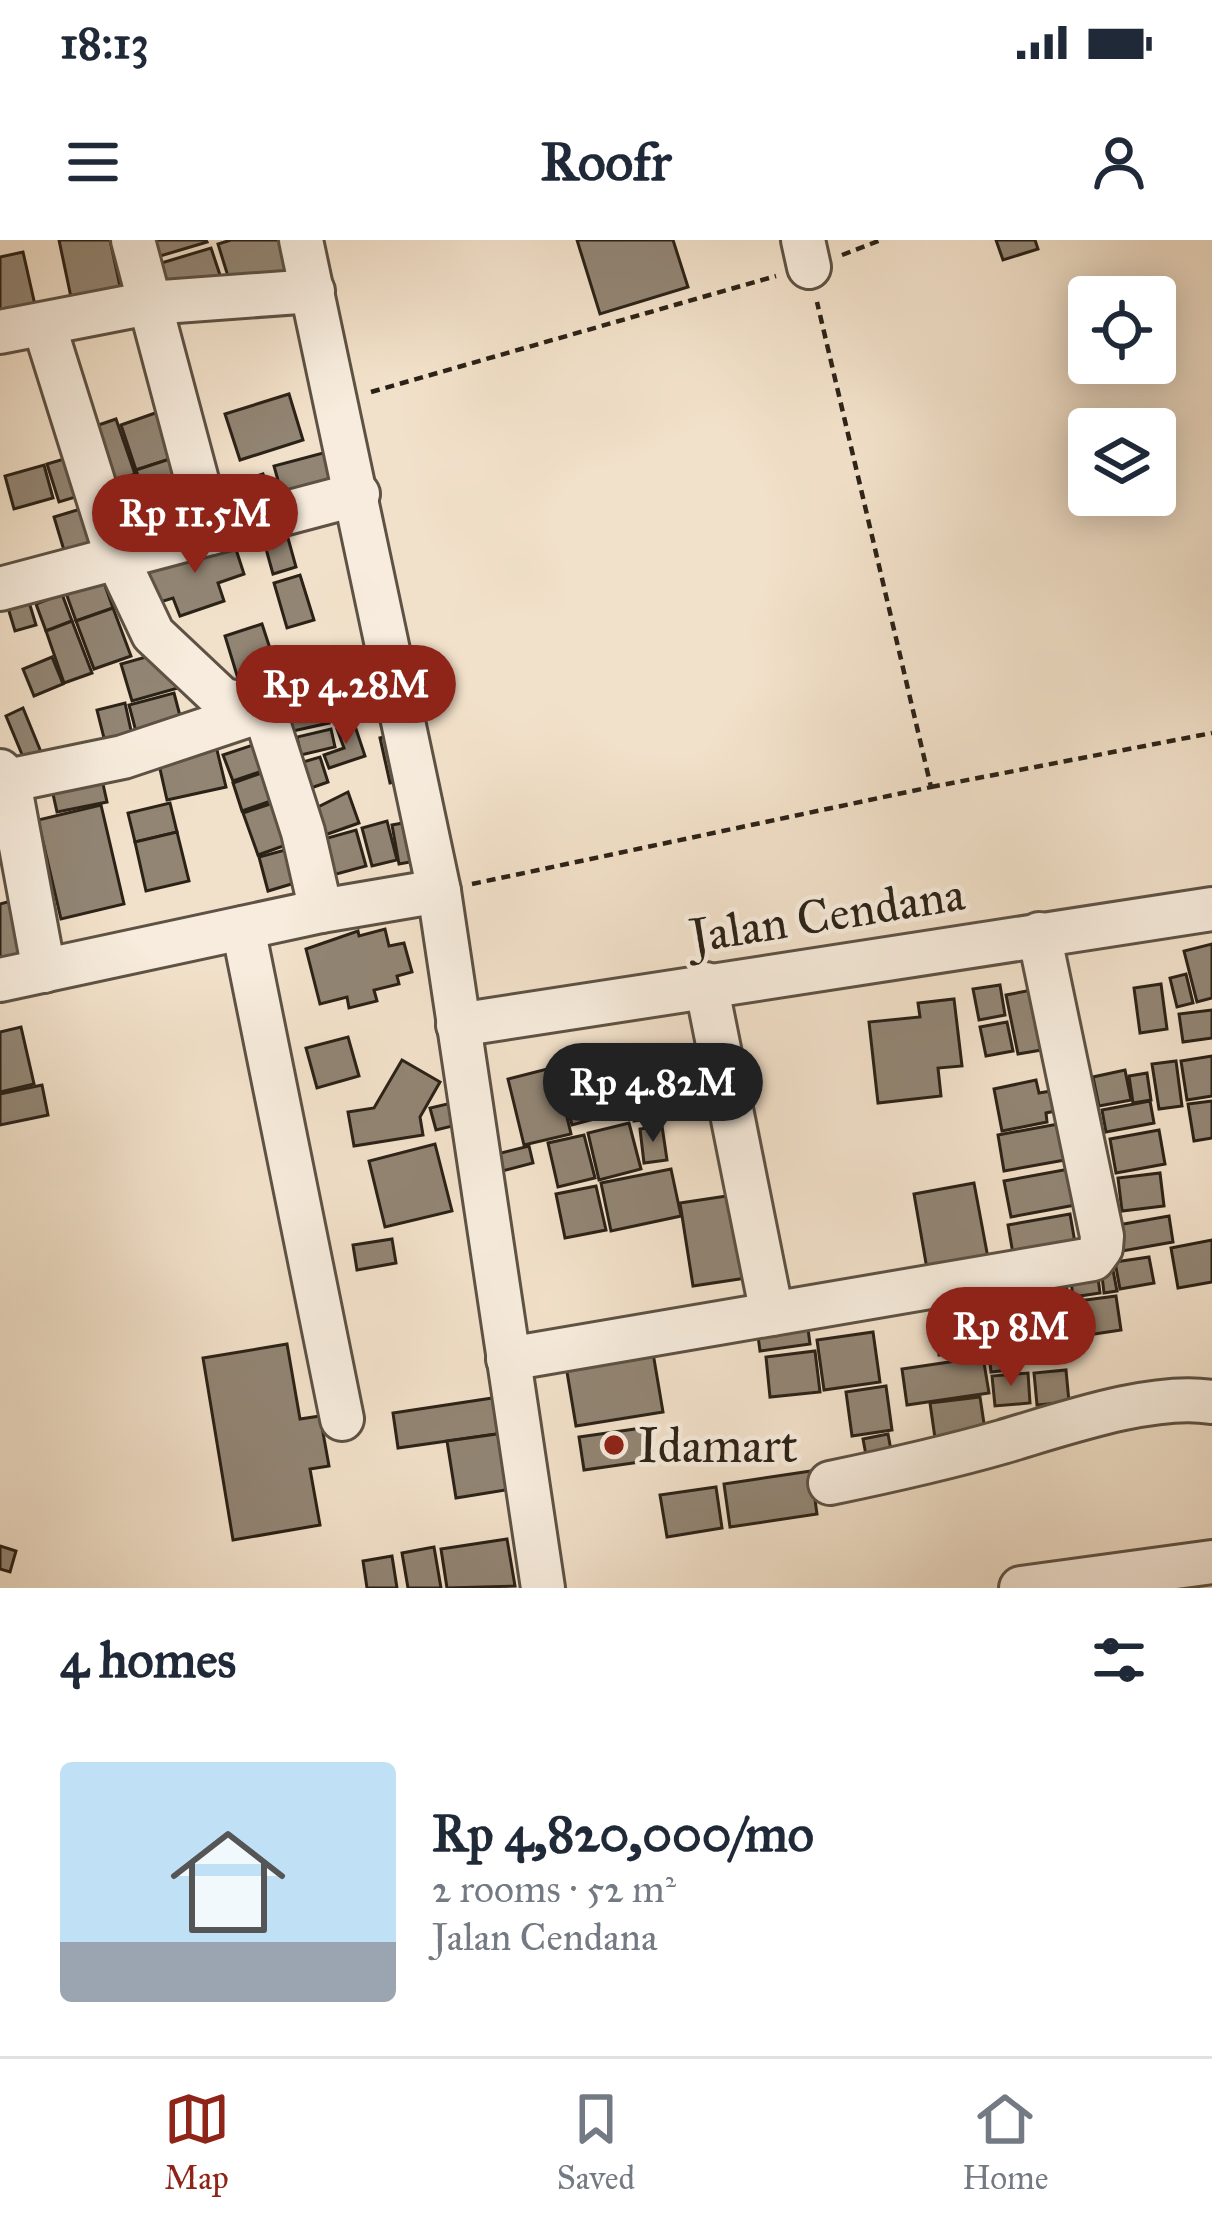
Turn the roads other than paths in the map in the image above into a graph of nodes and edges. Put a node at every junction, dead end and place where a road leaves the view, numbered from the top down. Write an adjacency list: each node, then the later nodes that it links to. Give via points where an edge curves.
1 (133, 240): 4 (street)
2 (302, 240): 3 (street)
3 (313, 291): 4 (street); 7 (street)
4 (149, 303): 5 (street); 8 (street)
5 (44, 325): 6 (street); 9 (street)
6 (0, 332)
7 (358, 494): 8 (street); 13 (street)
8 (212, 533): 9 (street)
9 (117, 558): 10 (street); 11 (street, via 153,634 222,699)
10 (0, 589)
11 (264, 710): 12 (street, via 123,757); 15 (street)
12 (4, 776): 18 (street)
13 (439, 891): 15 (street); 21 (street)
14 (1212, 909): 17 (street, Jalan Cendana)
15 (321, 911): 16 (street)
16 (243, 928): 18 (street); 25 (street)
17 (1039, 934): 20 (street, Jalan Cendana); 22 (street, via 1101,1249 1082,1264)
18 (44, 970): 19 (street)
19 (0, 980)
20 (706, 984): 21 (street, Jalan Cendana); 22 (street)
21 (458, 1025): 23 (street)
22 (772, 1314): 23 (street)
23 (508, 1359): 29 (street)
24 (1212, 1402): 26 (street, via 1083,1417)
25 (342, 1419)
26 (830, 1483)
27 (1212, 1562): 28 (street)
28 (1129, 1581): 30 (street)
29 (543, 1588)
30 (1021, 1588)

